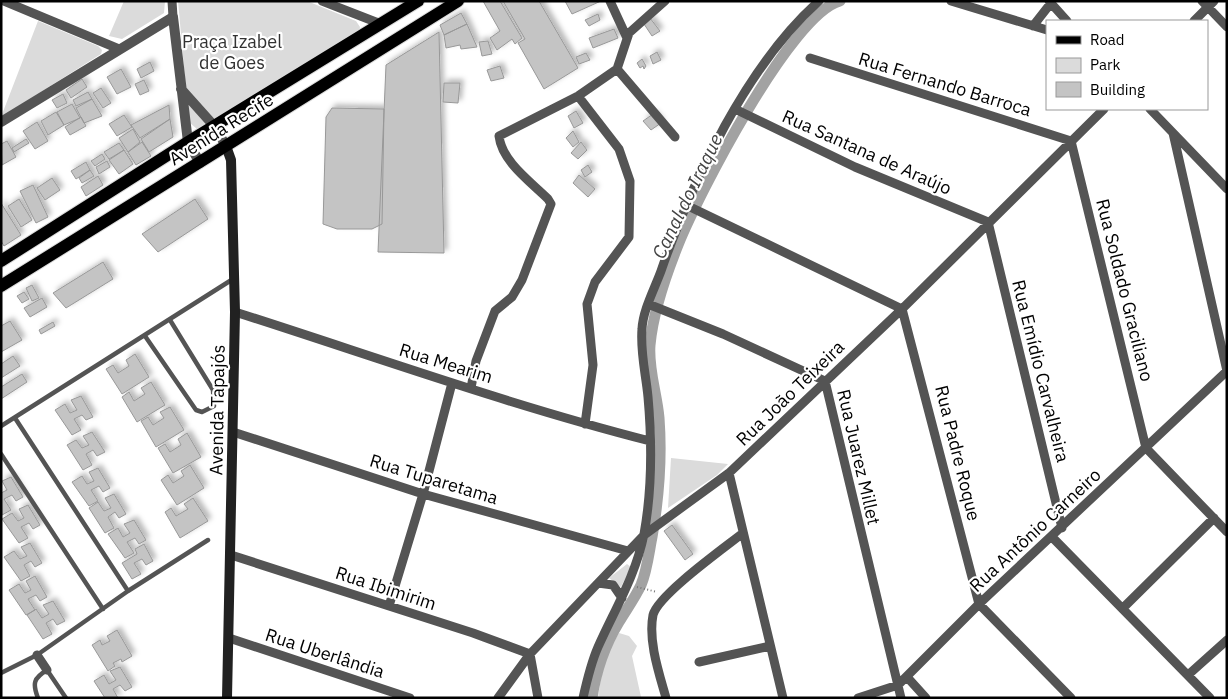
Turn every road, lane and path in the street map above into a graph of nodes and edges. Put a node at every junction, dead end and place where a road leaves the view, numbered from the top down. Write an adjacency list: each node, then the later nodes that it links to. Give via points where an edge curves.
1 (4, 1): 20 (street)
2 (172, 1): 12 (street)
3 (322, 1): 15 (street)
4 (418, 1): 15 (main road, Avenida Recife)
5 (458, 1): 34 (main road, Avenida Recife)
6 (610, 1): 19 (street)
7 (665, 1): 19 (street, via 632,29)
8 (819, 1): 27 (street, via 775,48)
9 (952, 1): 16 (street)
10 (1050, 2): 13 (street); 16 (street)
11 (1208, 3): 14 (street); 17 (street)
12 (173, 17): 20 (street); 23 (street)
13 (1066, 20)
14 (1195, 20)
15 (381, 24): 29 (main road, Avenida Recife)
16 (1033, 26): 18 (street)
17 (1227, 27)
18 (1046, 30)
19 (627, 38): 22 (street)
20 (119, 49): 28 (street)
21 (810, 58): 32 (street, Rua Fernando Barroca)
22 (617, 68): 24 (street); 31 (street)
23 (181, 89): 29 (street, Avenida Tapajós); 33 (street)
24 (578, 96): 50 (street, via 501,135 499,139 506,155 551,204 522,280 512,297 494,311 476,361); 52 (street, via 612,137 630,181 626,242 588,294 593,365)
25 (1103, 110): 32 (street, Rua João Teixeira)
26 (1151, 110): 30 (street)
27 (738, 111): 37 (street); 38 (street, Rua Santana de Araújo, via 855,167)
28 (1, 122)
29 (215, 127): 33 (main road, Avenida Recife); 34 (street, Avenida Tapajós)
30 (1173, 133): 36 (street); 47 (street)
31 (675, 137)
32 (1071, 141): 38 (street, Rua João Teixeira); 56 (street, Rua Soldado Graciliano)
33 (188, 142): 35 (street); 39 (main road, Avenida Recife)
34 (226, 146): 35 (main road, Avenida Recife); 40 (main road, Avenida Tapajós, via 231,160)
35 (200, 163): 41 (main road, Avenida Recife)
36 (1227, 189)
37 (689, 206): 42 (street, via 673,235); 43 (street)
38 (988, 222): 43 (street, Rua João Teixeira); 61 (street, Rua Emídio Carvalheira)
39 (1, 261)
40 (234, 278): 44 (main road, Avenida Tapajós); 45 (lane)
41 (1, 286)
42 (650, 305): 48 (street, Rua Juarez Millet); 55 (street, via 642,327)
43 (902, 309): 48 (street, Rua João Teixeira); 74 (street, Rua Padre Roque)
44 (235, 312): 49 (street, Rua Mearim); 54 (main road, Avenida Tapajós)
45 (170, 320): 46 (lane); 46 (lane, via 213,390 214,406 202,412 196,410)
46 (145, 336): 51 (lane)
47 (1227, 371): 56 (street, Rua Antônio Carneiro)
48 (825, 381): 58 (street, Rua João Teixeira); 88 (street, Rua Juarez Millet)
49 (452, 383): 50 (street, Rua Mearim); 59 (street)
50 (471, 388): 52 (street, Rua Mearim)
51 (15, 418): 53 (lane); 71 (lane)
52 (585, 424): 55 (street, Rua Mearim)
53 (1, 426)
54 (233, 432): 59 (street, Rua Tuparetama); 68 (main road, Avenida Tapajós)
55 (650, 441): 64 (street)
56 (1146, 448): 60 (street); 61 (street, Rua Antônio Carneiro)
57 (1, 454): 77 (lane)
58 (729, 473): 63 (street); 64 (street, Rua João Teixeira)
59 (423, 494): 67 (street, Rua Tuparetama); 75 (street)
60 (1214, 518): 62 (street); 76 (street)
61 (1062, 528): 65 (street, Rua Antônio Carneiro)
62 (1227, 532)
63 (743, 533): 80 (street); 96 (street, via 658,604 652,636)
64 (644, 535): 67 (street, Rua João Teixeira); 73 (street)
65 (1052, 537): 74 (street, Rua Antônio Carneiro); 76 (street)
66 (208, 540): 71 (lane)
67 (628, 551): 69 (street, Rua João Teixeira)
68 (231, 555): 75 (street, Rua Ibimirim); 78 (main road, Avenida Tapajós)
69 (598, 583): 73 (street, via 614,585); 81 (street, Rua João Teixeira)
70 (634, 586): 72 (path)
71 (128, 590): 77 (lane)
72 (645, 590)
73 (622, 598): 95 (street, via 598,646)
74 (979, 604): 87 (street, Rua Antônio Carneiro); 101 (street)
75 (389, 606): 81 (street, Rua Ibimirim)
76 (1124, 608): 86 (street)
77 (103, 609): 82 (lane)
78 (229, 638): 91 (main road, Avenida Tapajós); 92 (street, Rua Uberlândia)
79 (1227, 640): 86 (street)
80 (770, 646): 83 (street); 97 (street)
81 (530, 654): 93 (street, Rua João Teixeira); 94 (street)
82 (37, 655): 84 (street); 85 (lane)
83 (699, 662)
84 (47, 670): 89 (lane, via 36,677 33,684); 90 (lane)
85 (1, 673)
86 (1188, 675): 102 (street)
87 (907, 677): 88 (street, Rua Antônio Carneiro); 100 (street)
88 (898, 685): 98 (street, Rua Antônio Carneiro); 99 (street, Rua Juarez Millet)
89 (38, 698)
90 (66, 698)
91 (227, 698)
92 (410, 698)
93 (498, 698)
94 (538, 698)
95 (583, 698)
96 (666, 698)
97 (783, 698)
98 (858, 698)
99 (901, 698)
100 (926, 698)
101 (1071, 698)
102 (1210, 698)

